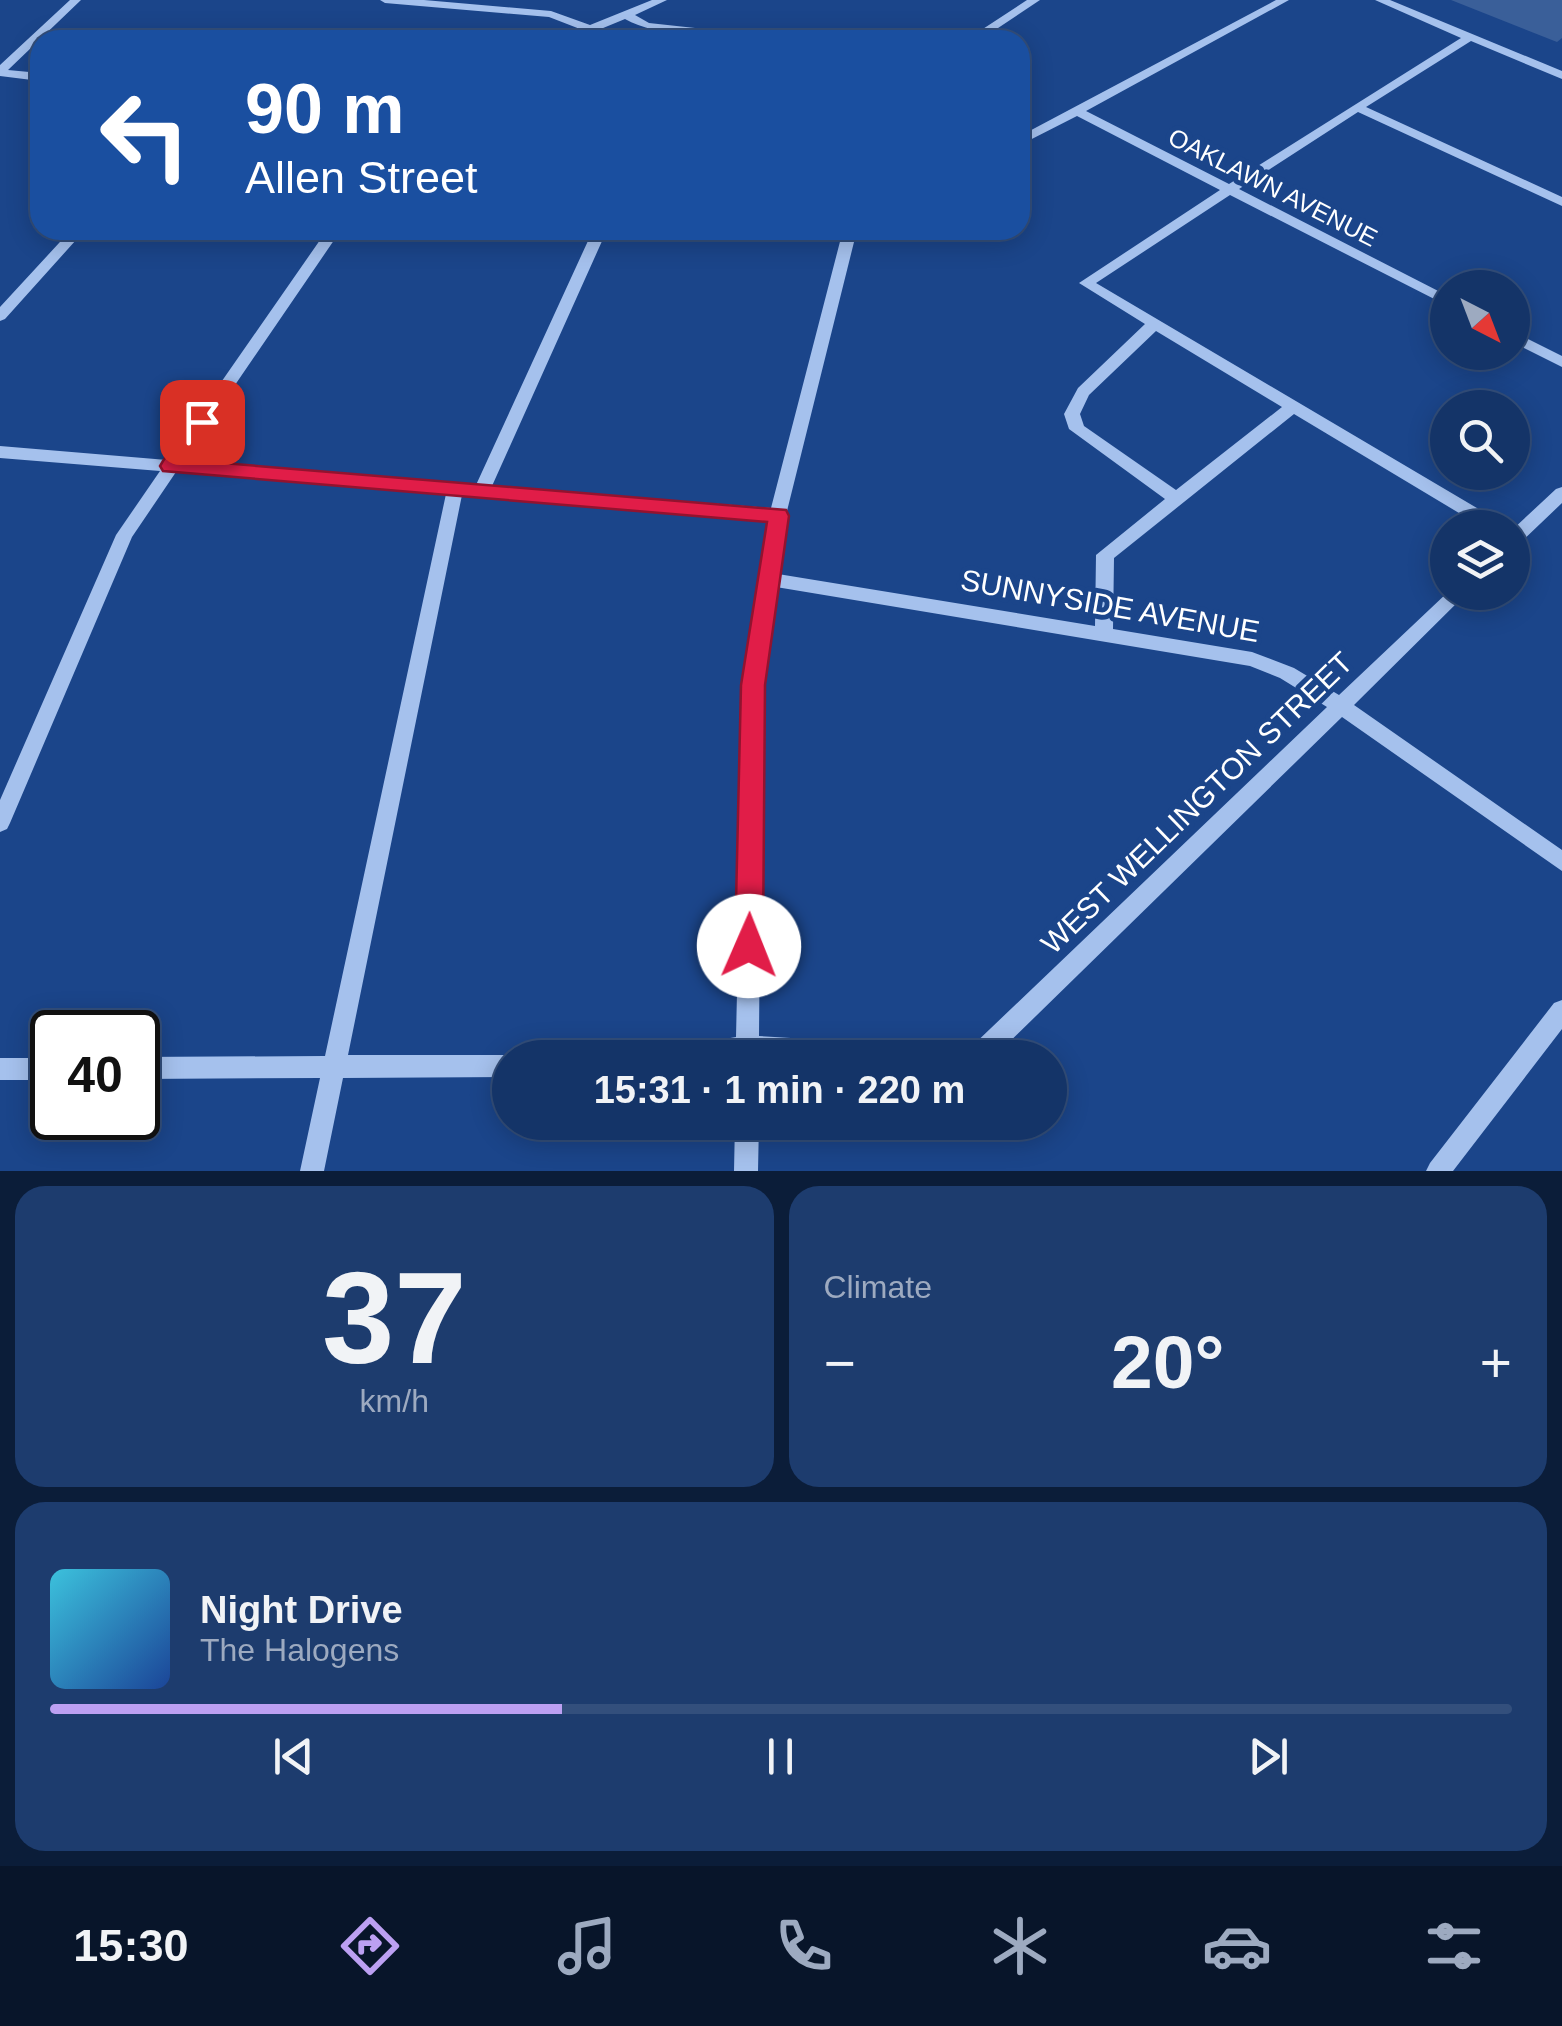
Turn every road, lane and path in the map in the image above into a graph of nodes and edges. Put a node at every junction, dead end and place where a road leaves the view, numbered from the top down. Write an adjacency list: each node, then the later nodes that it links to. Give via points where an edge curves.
1 (76, 0): 8 (street)
2 (386, 0): 9 (street, via 551,14)
3 (662, 0): 7 (street)
4 (1034, 0): 11 (street)
5 (1284, 0): 18 (street)
6 (1380, 0): 12 (street)
7 (626, 15): 9 (street); 10 (street, via 646,26)
8 (44, 30)
9 (590, 30)
10 (684, 30)
11 (988, 30)
12 (1470, 37): 15 (street); 17 (street)
13 (30, 44): 14 (street)
14 (0, 72): 16 (street)
15 (1562, 75)
16 (30, 76)
17 (1357, 107): 20 (street); 21 (street)
18 (1078, 111): 19 (street); 20 (street, OAKLAWN AVENUE)
19 (1030, 136)
20 (1232, 190): 26 (street, OAKLAWN AVENUE); 28 (street, via 1086,283)
21 (1562, 202)
22 (69, 240): 27 (street)
23 (327, 240): 33 (street)
24 (595, 240): 35 (street)
25 (847, 240): 39 (street)
26 (1430, 293)
27 (0, 316)
28 (1154, 324): 31 (street); 37 (street, via 1083,392 1072,414 1077,429)
29 (1530, 345): 30 (street)
30 (1562, 362)
31 (1292, 406): 37 (street); 38 (street)
32 (0, 452): 33 (street)
33 (171, 466): 34 (street); 45 (street, via 124,535)
34 (455, 489): 35 (street); 51 (street)
35 (480, 491): 39 (street)
36 (1562, 493): 40 (street)
37 (1176, 498): 43 (street, via 1105,555)
38 (1468, 510)
39 (778, 516): 41 (street)
40 (1530, 523)
41 (768, 579): 43 (street, SUNNYSIDE AVENUE); 48 (street, via 753,685)
42 (1440, 610): 44 (street, WEST WELLINGTON STREET)
43 (1104, 632): 44 (street, SUNNYSIDE AVENUE, via 1252,659)
44 (1341, 706): 46 (street, SUNNYSIDE AVENUE); 49 (street, WEST WELLINGTON STREET)
45 (0, 823)
46 (1562, 862)
47 (1562, 1011): 58 (street)
48 (747, 1040)
49 (995, 1040)
50 (492, 1066): 51 (street)
51 (334, 1067): 52 (street); 56 (street)
52 (160, 1068)
53 (30, 1069): 54 (street)
54 (0, 1070)
55 (746, 1140): 57 (street)
56 (312, 1171)
57 (746, 1171)
58 (1438, 1171)

